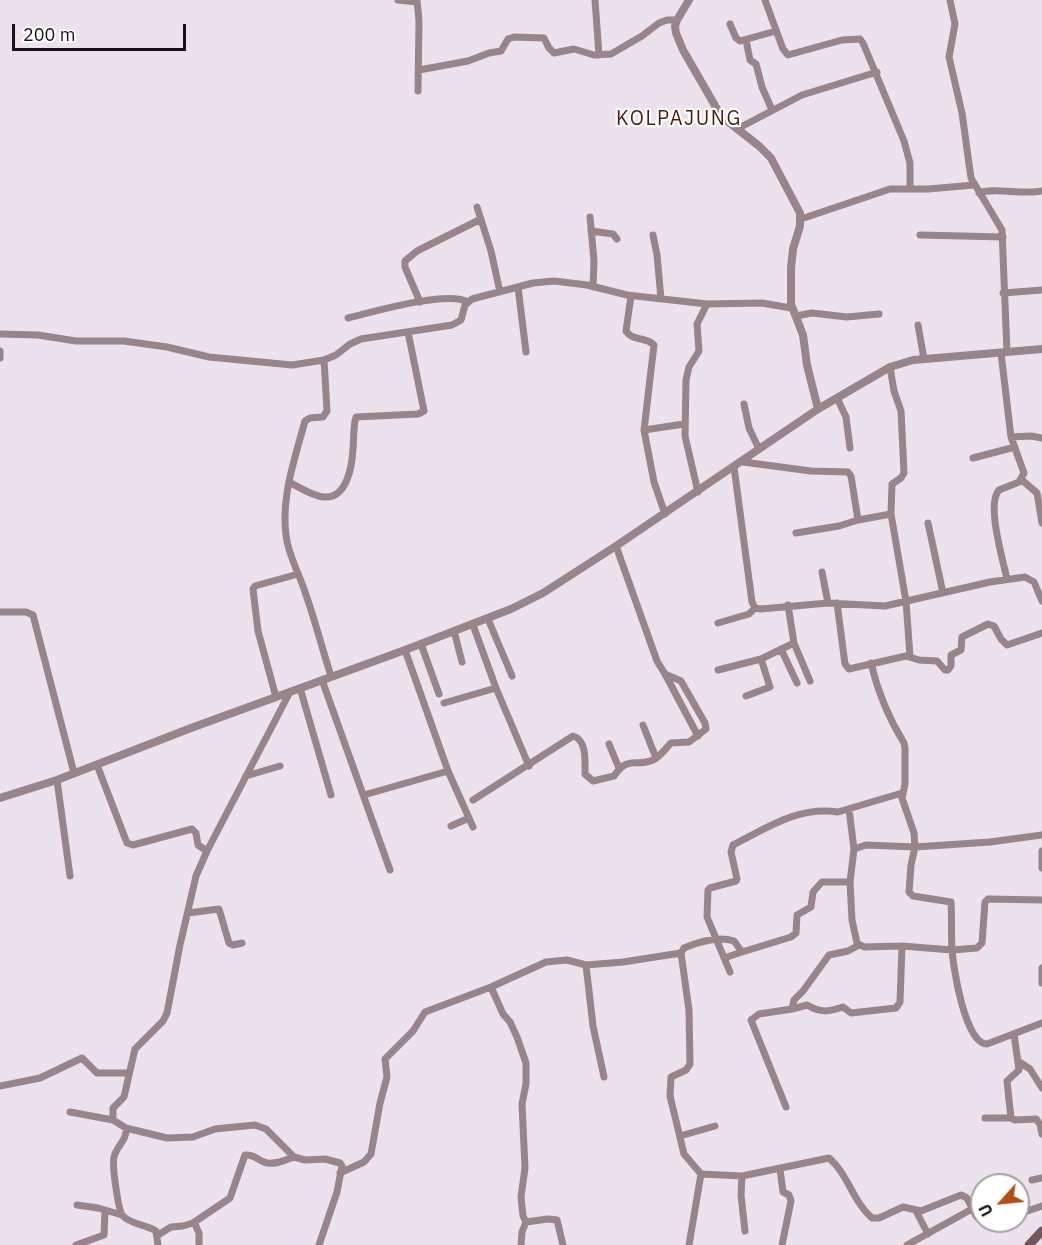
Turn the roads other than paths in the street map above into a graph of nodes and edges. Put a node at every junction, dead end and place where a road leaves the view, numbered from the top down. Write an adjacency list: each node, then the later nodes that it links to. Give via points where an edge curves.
1 (398, 0): 6 (street)
2 (596, 0): 11 (street)
3 (689, 0): 7 (street)
4 (765, 0): 9 (street)
5 (950, 0): 17 (street, via 955,24 949,57)
6 (417, 1): 12 (street)
7 (676, 20): 11 (street, via 659,23 611,54); 16 (street, via 678,39 711,100 721,116)
8 (730, 24): 10 (street, via 737,40)
9 (776, 31): 10 (street); 13 (street, via 788,55 860,39)
10 (746, 40): 15 (street, via 750,60 756,64)
11 (599, 55): 12 (street, via 574,49 554,53 544,38 520,36 511,38 501,51)
12 (419, 70): 14 (street)
13 (877, 72): 15 (street, via 802,94); 18 (street, via 908,155)
14 (418, 91)
15 (772, 110): 16 (street)
16 (737, 129): 24 (street, via 771,158)
17 (974, 184): 18 (street); 20 (street)
18 (910, 189): 24 (street, via 880,192)
19 (1042, 191): 20 (street, via 988,190)
20 (979, 194): 28 (street, via 996,217)
21 (477, 207): 23 (street)
22 (590, 217): 25 (street)
23 (481, 219): 33 (street); 37 (street, via 405,261)
24 (801, 219): 40 (street, via 791,268)
25 (591, 231): 29 (street, via 613,234); 31 (street)
26 (653, 235): 36 (street)
27 (920, 235): 28 (street)
28 (1003, 237): 34 (street)
29 (617, 239)
30 (518, 287): 31 (street, via 554,281); 33 (street); 48 (street)
31 (593, 287): 35 (street)
32 (1042, 290): 34 (street)
33 (500, 292): 38 (street)
34 (1003, 293): 49 (street)
35 (631, 296): 36 (street); 58 (street, via 626,331 633,338 654,345)
36 (660, 299): 39 (street)
37 (420, 302): 38 (street); 42 (street)
38 (468, 302): 44 (street, via 457,323)
39 (707, 304): 40 (street, via 762,303); 57 (street, via 697,324 699,351 687,371)
40 (794, 312): 41 (street, via 847,317); 56 (street, via 803,334)
41 (879, 314)
42 (348, 318)
43 (918, 325): 51 (street)
44 (408, 332): 52 (street, via 356,341); 67 (street, via 424,411 356,417 350,473 335,495 322,497)
45 (0, 334): 52 (street, via 124,341 209,357 292,365)
46 (1042, 349): 49 (street)
47 (0, 351): 50 (street)
48 (526, 352)
49 (1004, 352): 51 (street); 60 (street)
50 (0, 358)
51 (924, 359): 53 (street)
52 (324, 360): 67 (street, via 327,411 323,417 305,421)
53 (890, 367): 54 (street); 70 (street, via 902,411 904,473 892,484)
54 (837, 398): 56 (street); 61 (street, via 846,417)
55 (744, 404): 62 (street)
56 (818, 409): 62 (street)
57 (684, 423): 58 (street); 68 (street)
58 (644, 430): 69 (street)
59 (1042, 438): 60 (street, via 1030,436)
60 (1013, 443): 63 (street); 66 (street, via 1024,469)
61 (850, 448)
62 (759, 449): 64 (street)
63 (973, 458)
64 (743, 462): 65 (street); 71 (street, via 848,472)
65 (734, 467): 68 (street); 85 (street)
66 (1022, 480): 73 (street, via 1037,493); 78 (street, via 999,490 994,498)
67 (289, 482): 77 (street, via 286,536)
68 (698, 492): 69 (street)
69 (665, 514): 75 (street)
70 (891, 514): 71 (street); 80 (street)
71 (858, 520): 74 (street)
72 (928, 523): 79 (street)
73 (1042, 523)
74 (796, 533)
75 (616, 546): 87 (street, via 543,593); 102 (street)
76 (822, 572): 82 (street)
77 (298, 574): 101 (street); 111 (street, via 253,589 258,631)
78 (1006, 579): 79 (street); 81 (street, via 1029,578)
79 (943, 593): 80 (street)
80 (906, 601): 83 (street, via 885,606); 96 (street)
81 (1042, 601)
82 (828, 603): 83 (street); 84 (street)
83 (837, 603): 99 (street, via 847,668)
84 (788, 605): 85 (street); 92 (street)
85 (755, 608): 88 (street, via 749,614)
86 (0, 612): 122 (street, via 33,615)
87 (488, 619): 89 (street); 103 (street)
88 (718, 622)
89 (473, 625): 90 (street); 107 (street)
90 (454, 632): 93 (street); 98 (street)
91 (1042, 633): 96 (street, via 1007,645 990,624 962,637 962,651 951,655 948,670 937,662)
92 (794, 643): 94 (street); 104 (street)
93 (421, 644): 95 (street); 109 (street)
94 (781, 649): 97 (street); 105 (street)
95 (405, 650): 101 (street); 121 (street)
96 (909, 656): 99 (street)
97 (761, 658): 100 (street); 110 (street, via 770,687)
98 (462, 662)
99 (871, 663): 125 (street, via 876,686 905,748)
100 (718, 670)
101 (327, 674): 106 (street); 127 (street)
102 (664, 674): 114 (street); 114 (street, via 679,679 685,686 707,727)
103 (512, 676)
104 (810, 681)
105 (797, 684)
106 (300, 688): 108 (street); 126 (street)
107 (496, 688): 112 (street); 119 (street)
108 (290, 692): 111 (street); 123 (street)
109 (439, 694)
110 (746, 696)
111 (276, 697): 117 (street)
112 (444, 703)
113 (643, 724): 116 (street)
114 (698, 736): 116 (street, via 685,744 671,743)
115 (609, 744): 120 (street)
116 (656, 758): 120 (street)
117 (97, 765): 122 (street); 137 (street, via 127,843 134,845 192,829 198,845)
118 (280, 766): 123 (street)
119 (528, 766): 120 (street, via 575,736 585,753 585,774 589,779 614,776); 129 (street)
120 (619, 768)
121 (448, 771): 127 (street); 131 (street)
122 (74, 773): 124 (street)
123 (246, 776): 137 (street)
124 (57, 780): 128 (street); 141 (street)
125 (903, 793): 130 (street); 135 (street)
126 (331, 795)
127 (364, 795): 140 (street)
128 (0, 798)
129 (474, 800)
130 (849, 809): 136 (street); 145 (street, via 792,816 733,845 730,849 737,879 708,890 706,913)
131 (469, 818): 132 (street); 133 (street)
132 (451, 826)
133 (473, 827)
134 (1042, 835): 135 (street)
135 (915, 847): 136 (street, via 866,845); 149 (street, via 909,892 951,902)
136 (854, 849): 142 (street)
137 (207, 851): 144 (street, via 196,876)
138 (1042, 851): 139 (street)
139 (1042, 868)
140 (390, 870)
141 (70, 876)
142 (850, 882): 147 (street, via 852,920); 150 (street, via 822,882 813,892 811,907 796,915 796,933)
143 (1042, 900): 149 (street, via 988,898 982,943 972,949)
144 (188, 913): 146 (street, via 219,909 229,943); 162 (street, via 167,1013 135,1049)
145 (716, 939): 150 (street, via 734,941); 151 (street, via 688,946); 152 (street)
146 (242, 943)
147 (859, 945): 148 (street); 158 (street, via 826,958 794,999)
148 (902, 946): 149 (street); 158 (street, via 900,1002 896,1008 851,1013 843,1007 827,1012 807,1005)
149 (952, 950): 160 (street, via 963,1008 979,1042 987,1044)
150 (742, 952): 152 (street)
151 (681, 953): 153 (street); 174 (street, via 689,1010 690,1064 671,1077 670,1085)
152 (724, 958): 155 (street)
153 (586, 965): 157 (street, via 567,960 546,962); 163 (street)
154 (1042, 968): 156 (street)
155 (730, 972)
156 (1042, 983)
157 (491, 987): 177 (street, via 424,1012 413,1031 385,1059 387,1077 371,1154 364,1162); 189 (street, via 518,1038 526,1063 522,1104 525,1168 520,1197)
158 (792, 1009): 166 (street, via 759,1014 751,1020)
159 (1042, 1023): 160 (street)
160 (1014, 1034): 161 (street)
161 (1018, 1061): 165 (street, via 1030,1069); 169 (street, via 1019,1072 1007,1081)
162 (129, 1073): 164 (street, via 97,1073 82,1058 40,1078); 170 (street, via 124,1097 113,1107)
163 (604, 1077)
164 (0, 1086)
165 (1042, 1088)
166 (786, 1107)
167 (70, 1112): 170 (street)
168 (985, 1118): 169 (street)
169 (1011, 1118): 173 (street, via 1036,1119)
170 (113, 1120): 172 (street)
171 (715, 1126): 174 (street)
172 (126, 1128): 175 (street, via 166,1138 186,1138 214,1129 255,1125 266,1130); 187 (street, via 126,1139 116,1152 113,1166)
173 (1042, 1134)
174 (680, 1136): 178 (street, via 684,1154)
175 (294, 1157): 177 (street, via 340,1163); 188 (street, via 271,1164 245,1155 230,1198)
176 (780, 1169): 179 (street); 186 (street, via 829,1158 872,1218 903,1207); 201 (street, via 783,1191 791,1201)
177 (340, 1173): 197 (street)
178 (701, 1174): 179 (street); 200 (street)
179 (742, 1176): 190 (street)
180 (1042, 1178): 181 (street)
181 (1032, 1180)
182 (77, 1205): 185 (street)
183 (970, 1205): 186 (street, via 961,1195)
184 (970, 1210): 193 (street)
185 (105, 1211): 187 (street); 194 (street, via 104,1235)
186 (916, 1211): 193 (street)
187 (122, 1215): 192 (street)
188 (194, 1222): 192 (street); 196 (street)
189 (526, 1222): 198 (street); 199 (street, via 557,1220)
190 (745, 1231)
191 (1042, 1231): 203 (main road)
192 (158, 1234): 195 (street)
193 (928, 1234): 202 (street)
194 (76, 1245)
195 (158, 1245)
196 (199, 1245)
197 (319, 1245)
198 (521, 1245)
199 (563, 1245)
200 (689, 1245)
201 (782, 1245)
202 (907, 1245)
203 (1029, 1245)

